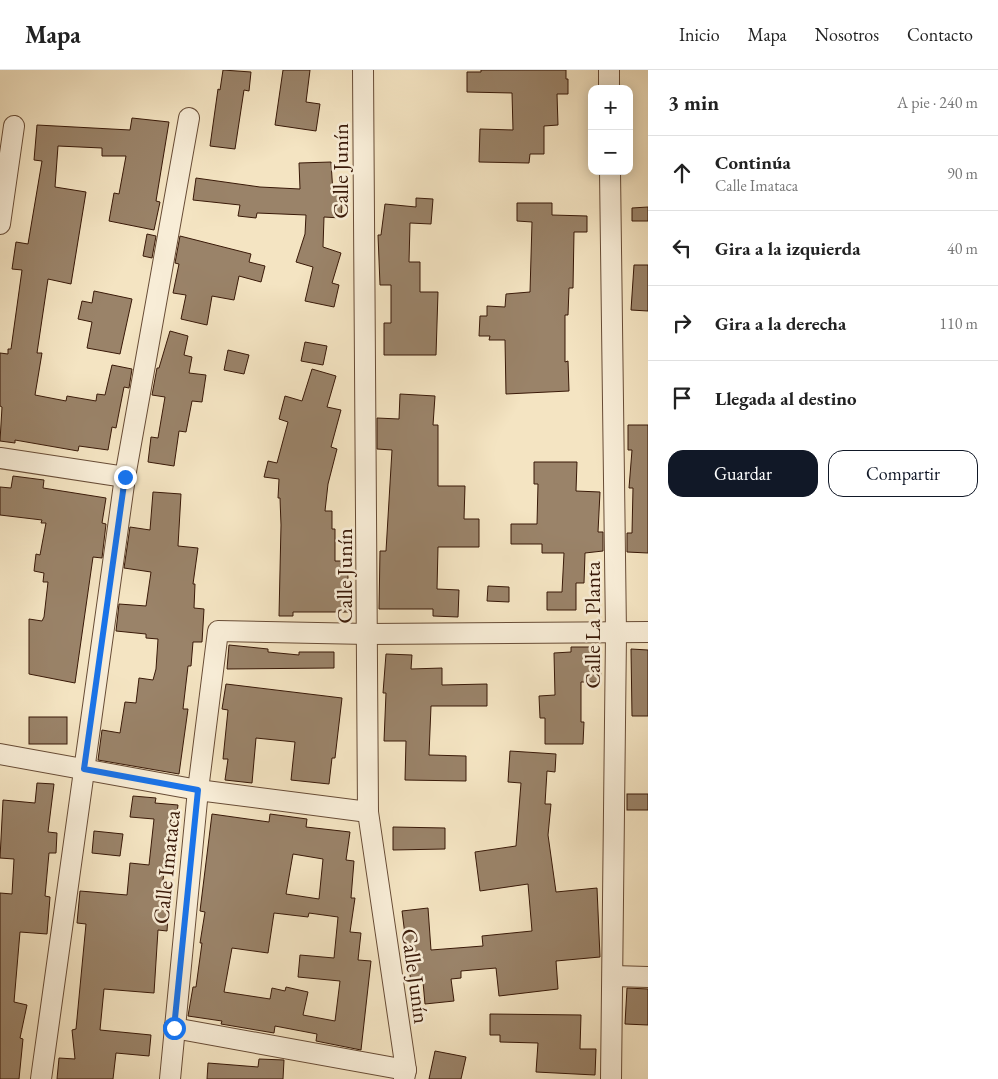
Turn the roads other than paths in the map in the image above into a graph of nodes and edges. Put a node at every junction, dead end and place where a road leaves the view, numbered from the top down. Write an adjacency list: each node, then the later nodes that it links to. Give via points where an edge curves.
1 (363, 70): 12 (street, Calle Junín)
2 (609, 70): 3 (street)
3 (609, 85)
4 (189, 118): 9 (street)
5 (14, 126): 7 (street)
6 (610, 175): 11 (street, Calle La Planta)
7 (0, 224)
8 (0, 458): 9 (street)
9 (125, 477): 14 (street)
10 (648, 632): 11 (street)
11 (616, 633): 12 (street); 17 (street, Calle La Planta)
12 (368, 634): 15 (street, Calle Imataca, via 218,630); 16 (street, Calle Junín)
13 (0, 754): 14 (street)
14 (84, 769): 15 (street); 21 (street)
15 (198, 790): 16 (street); 19 (street, Calle Imataca)
16 (368, 812): 20 (street, Calle Junín)
17 (613, 976): 18 (street); 23 (street, Calle La Planta)
18 (648, 976)
19 (174, 1028): 20 (street); 22 (street, Calle Imataca)
20 (405, 1075)
21 (41, 1079)
22 (170, 1079)
23 (611, 1079)

